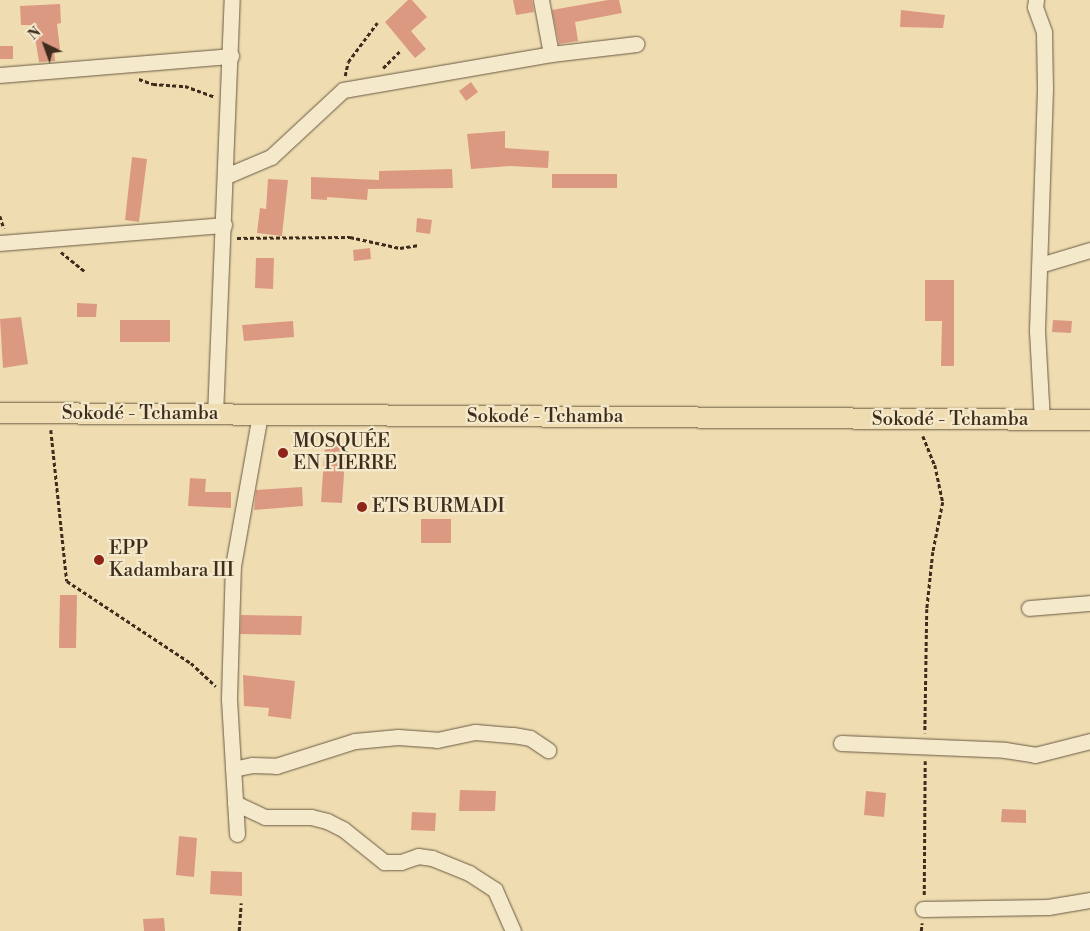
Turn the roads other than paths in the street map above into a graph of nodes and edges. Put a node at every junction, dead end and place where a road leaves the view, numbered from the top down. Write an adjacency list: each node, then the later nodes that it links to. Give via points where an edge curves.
1 (232, 0): 6 (street)
2 (541, 0): 5 (street)
3 (1036, 0): 12 (street, via 1035,7 1044,32 1045,89)
4 (636, 44): 5 (street)
5 (551, 54): 8 (street, via 343,90 270,157)
6 (231, 56): 7 (street); 8 (street)
7 (0, 75)
8 (226, 176): 9 (street)
9 (224, 225): 10 (street); 14 (street)
10 (0, 243)
11 (1090, 250): 12 (street)
12 (1040, 266): 16 (street, via 1037,338)
13 (0, 414): 14 (main road, Sokodé - Tchamba)
14 (214, 415): 15 (main road, Sokodé - Tchamba)
15 (260, 415): 16 (main road, Sokodé - Tchamba); 23 (street, via 233,566 229,698)
16 (1042, 420): 17 (main road, Sokodé - Tchamba)
17 (1090, 420)
18 (1090, 603): 19 (street)
19 (1029, 608)
20 (1090, 741): 21 (street, via 1035,755 1005,750)
21 (841, 743)
22 (548, 750): 23 (street, via 530,738 475,732 428,740 398,737 355,741 276,766 252,765)
23 (233, 769): 24 (street)
24 (235, 803): 25 (street); 28 (street, via 265,817 311,817 327,821 343,829 384,862 401,862 418,856 432,858 469,873 495,890)
25 (237, 834)
26 (1090, 900): 27 (street, via 1048,907)
27 (923, 909)
28 (513, 931)

